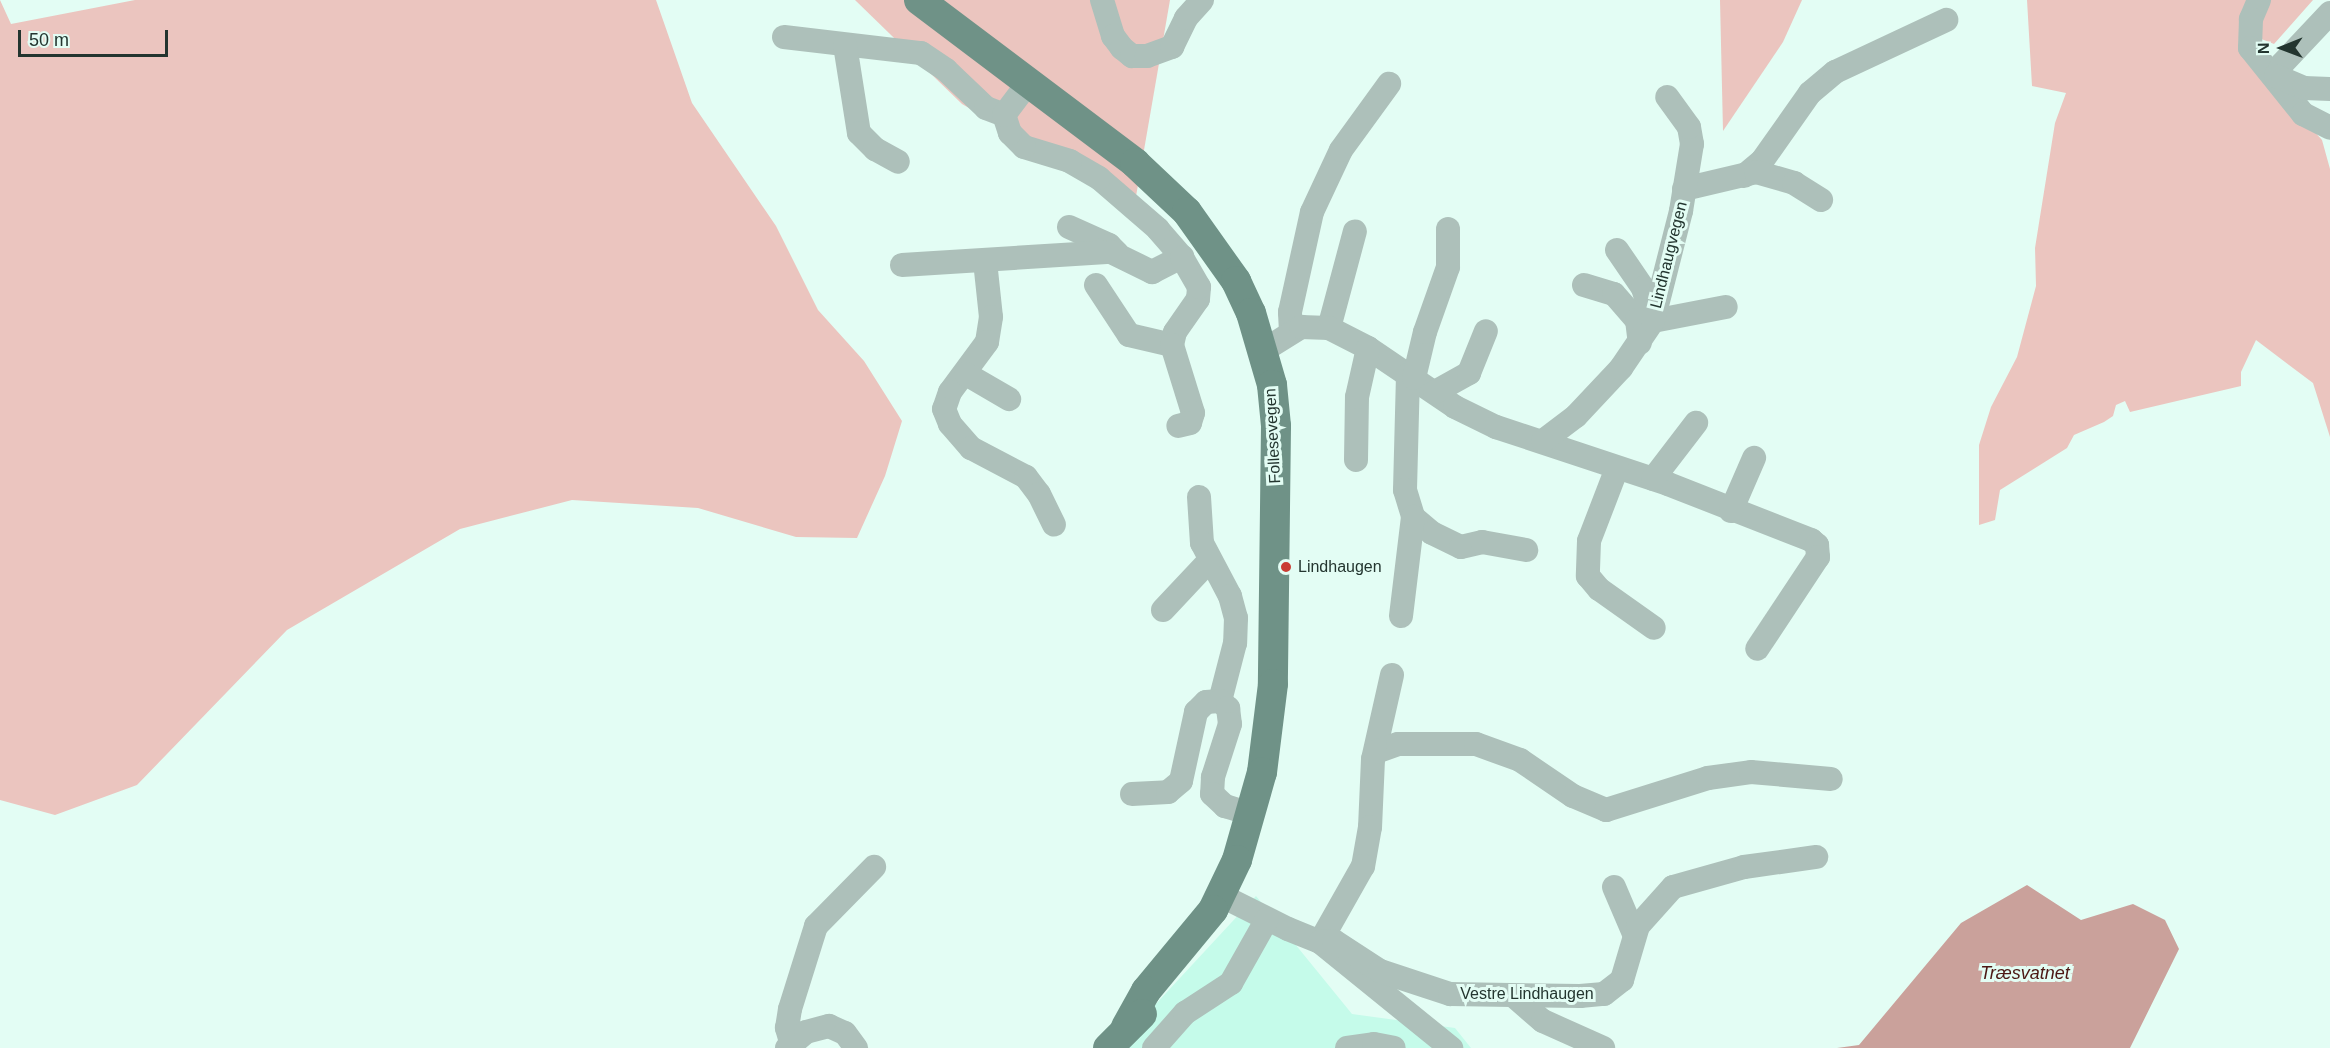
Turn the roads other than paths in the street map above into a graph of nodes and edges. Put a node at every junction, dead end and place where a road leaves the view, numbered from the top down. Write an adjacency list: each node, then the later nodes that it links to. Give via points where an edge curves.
1 (919, 0): 10 (main road, Follesevegen)
2 (1102, 0): 3 (street, via 1113,36 1132,56 1148,56 1172,47 1186,18)
3 (1202, 0)
4 (2259, 0): 9 (street, via 2252,19 2250,48)
5 (2330, 13): 9 (street, via 2282,64)
6 (1946, 20): 17 (street, via 1834,72 1810,93 1762,161)
7 (784, 37): 8 (street)
8 (844, 45): 14 (street, via 921,54 946,70 986,108); 16 (street, via 860,133 875,149)
9 (2276, 76): 12 (street, via 2304,88); 15 (street, via 2303,114)
10 (1028, 83): 14 (street); 38 (main road, Follesevegen, via 1135,163 1186,212 1236,281)
11 (1389, 84): 34 (street, via 1341,150 1312,212 1290,312)
12 (2330, 89)
13 (1667, 97): 18 (street, Lindhaugvegen, via 1689,127 1690,160)
14 (1004, 116): 25 (street, via 1010,133 1024,147 1070,161 1099,178 1158,229)
15 (2330, 128)
16 (898, 162)
17 (1744, 176): 18 (street, Lindhaugvegen); 19 (street, Lindhaugvegen, via 1758,173 1794,183)
18 (1684, 189): 31 (street, Lindhaugvegen)
19 (1821, 200)
20 (1069, 227): 24 (street, via 1109,245)
21 (1448, 229): 40 (street, via 1448,267)
22 (1355, 231): 32 (street)
23 (1617, 250): 31 (street, Lindhaugvegen, via 1643,288)
24 (1116, 253): 25 (street, via 1152,272); 26 (street)
25 (1182, 257): 36 (street, via 1198,286 1198,299 1175,332)
26 (985, 261): 27 (street); 39 (street, via 991,316 988,333)
27 (902, 265)
28 (1096, 285): 36 (street, via 1129,335)
29 (1584, 285): 35 (street, Lindhaugvegen, via 1614,294 1637,320)
30 (1726, 307): 31 (street)
31 (1653, 321): 35 (street, Lindhaugvegen)
32 (1329, 328): 34 (street, via 1301,327); 37 (street)
33 (1486, 331): 41 (street, via 1469,373)
34 (1291, 332): 38 (street)
35 (1640, 343): 45 (street, Lindhaugvegen, via 1576,416)
36 (1172, 345): 44 (street, via 1193,413 1190,423)
37 (1368, 348): 40 (street); 47 (street, via 1357,396)
38 (1264, 350): 67 (main road, Follesevegen, via 1276,426 1273,684 1262,772)
39 (966, 374): 42 (street); 53 (street, via 950,392 944,409 950,424 971,448 1026,477)
40 (1411, 376): 41 (street); 52 (street, via 1405,490)
41 (1435, 392): 45 (street, via 1496,427)
42 (1009, 399)
43 (1696, 423): 49 (street)
44 (1178, 426)
45 (1543, 441): 48 (street)
46 (1755, 458): 51 (street)
47 (1356, 460)
48 (1617, 468): 49 (street); 60 (street, via 1589,541 1588,576 1599,589)
49 (1653, 478): 51 (street)
50 (1198, 496): 55 (street, via 1200,535)
51 (1731, 511): 57 (street, via 1790,530 1817,545 1818,556 1811,570)
52 (1413, 517): 54 (street, via 1432,533 1461,547 1482,542); 59 (street)
53 (1053, 525)
54 (1526, 550)
55 (1209, 561): 58 (street); 63 (street, via 1230,596 1236,618 1235,643)
56 (1826, 578): 57 (street, via 1799,614)
57 (1786, 604): 61 (street)
58 (1163, 610)
59 (1401, 616)
60 (1654, 628)
61 (1757, 649)
62 (1392, 675): 64 (street, via 1383,703)
63 (1220, 702): 66 (street, via 1206,702 1196,712 1181,781 1168,792); 67 (street, via 1228,708 1230,724 1213,777 1212,794 1225,806)
64 (1376, 752): 65 (street, via 1398,744 1476,744 1520,760 1572,796 1606,810 1708,778 1751,772); 74 (street, via 1371,827 1363,866)
65 (1831, 779)
66 (1132, 794)
67 (1251, 814): 71 (main road, Follesevegen)
68 (1816, 858): 73 (street, Vestre Lindhaugen, via 1744,867 1672,887)
69 (874, 867): 77 (street, via 816,926 790,1010)
70 (1614, 887): 73 (street)
71 (1214, 907): 72 (street, Vestre Lindhaugen); 76 (main road, Follesevegen, via 1146,991)
72 (1257, 915): 74 (street, Vestre Lindhaugen); 79 (street, via 1231,983 1185,1013)
73 (1634, 934): 75 (street, Vestre Lindhaugen, via 1627,971 1604,994)
74 (1320, 942): 75 (street, Vestre Lindhaugen, via 1334,941 1380,971 1450,994); 82 (street)
75 (1515, 997): 83 (street, via 1543,1021)
76 (1117, 1038)
77 (789, 1045): 78 (street, via 806,1032 829,1026 845,1033)
78 (856, 1048)
79 (1154, 1048)
80 (1347, 1048): 81 (street, via 1374,1044)
81 (1394, 1048)
82 (1451, 1048)
83 (1603, 1048)

